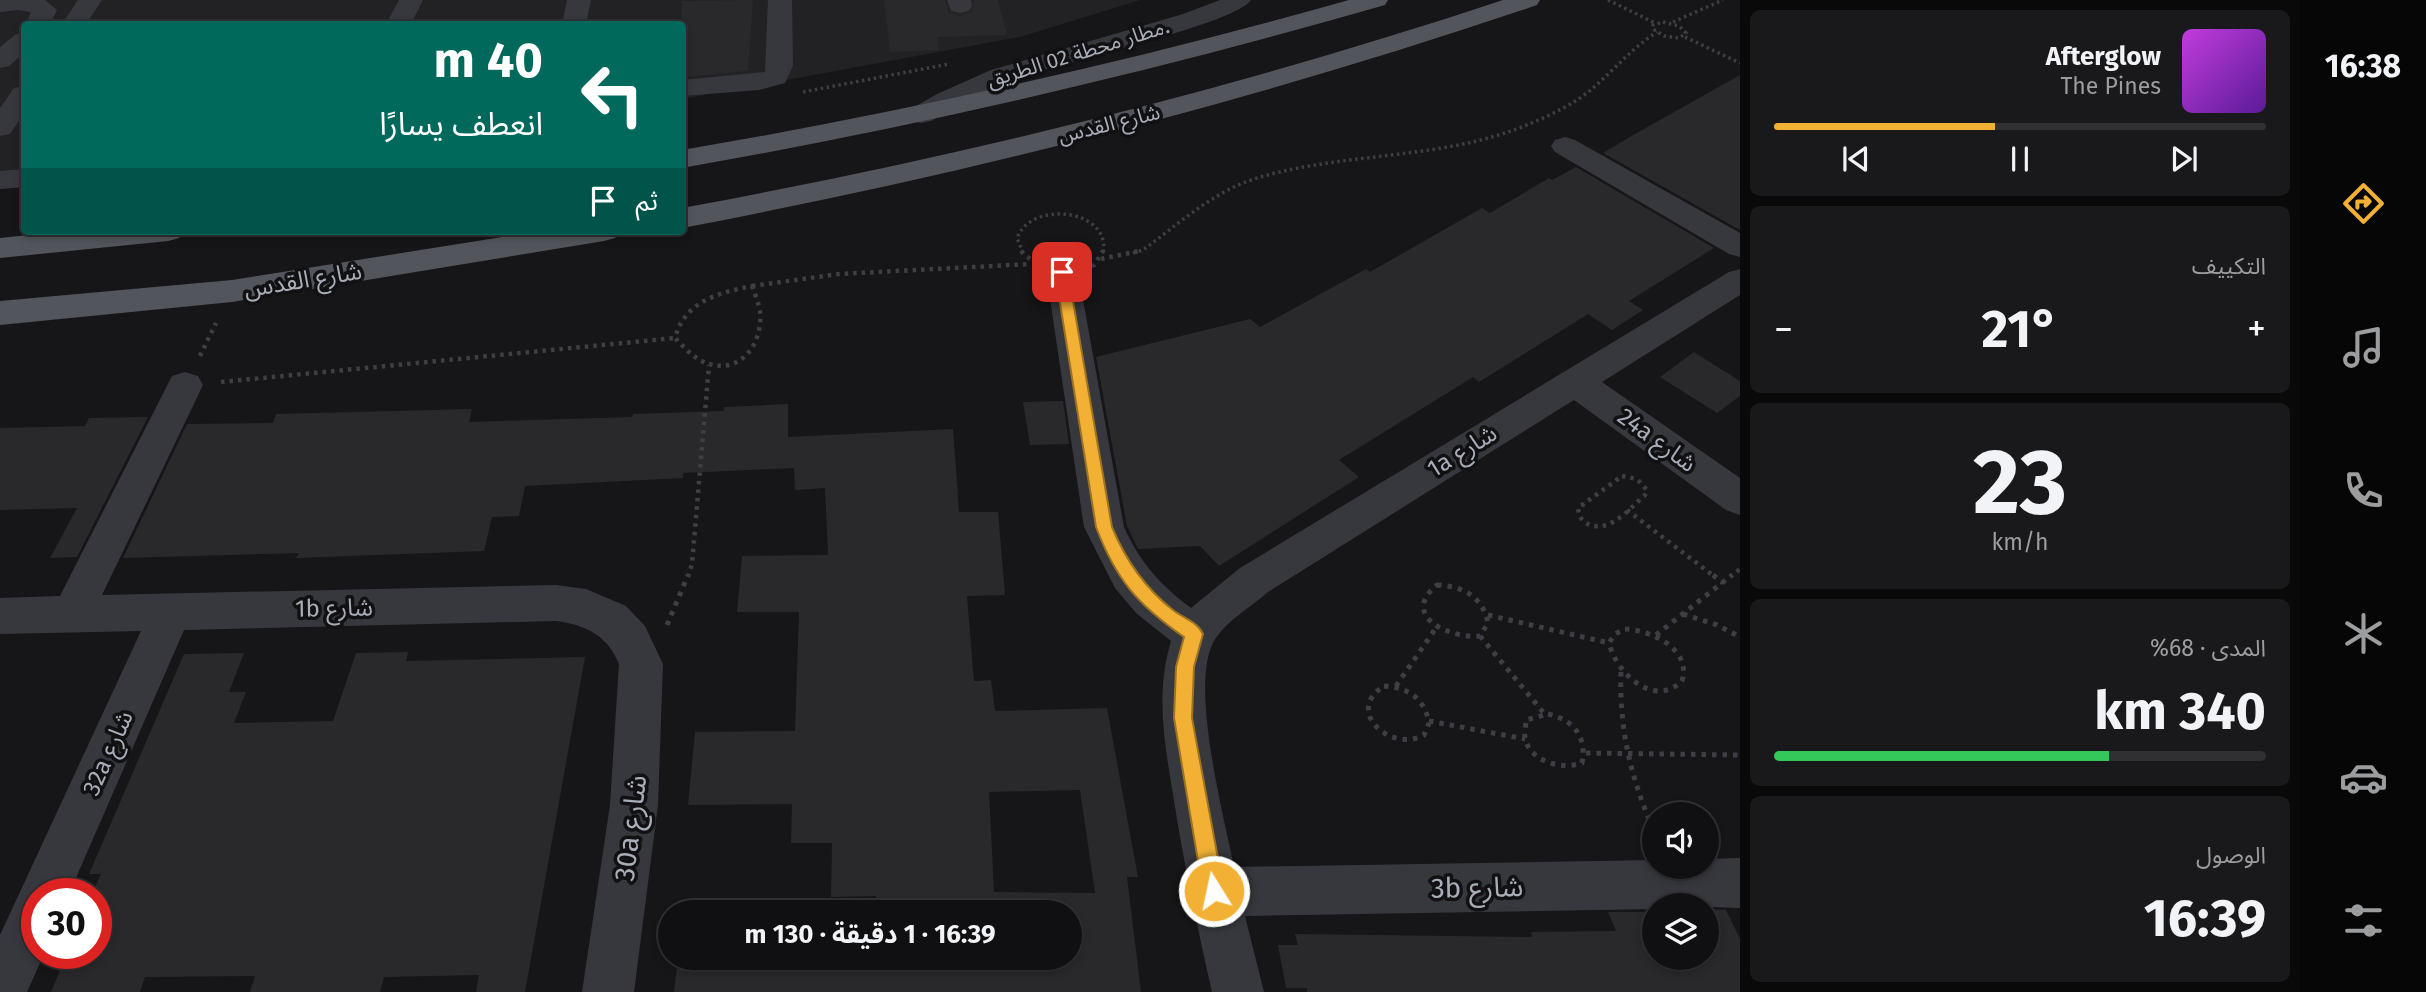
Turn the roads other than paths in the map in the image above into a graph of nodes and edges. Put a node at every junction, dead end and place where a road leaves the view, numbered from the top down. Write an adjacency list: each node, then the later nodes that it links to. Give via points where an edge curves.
1 (90, 0): 10 (street)
2 (411, 0): 11 (street)
3 (579, 0): 12 (street)
4 (780, 0): 17 (street, via 776,76 759,82)
5 (1239, 0): 19 (street, مطار محطة 02 الطريق., via 1195,18 998,75)
6 (1376, 0): 19 (main road, via 1175,57)
7 (1528, 0): 25 (main road, شارع القدس, via 1209,100 928,167)
8 (0, 5): 9 (street, via 40,5 45,10)
9 (40, 21)
10 (76, 21)
11 (400, 21)
12 (576, 21)
13 (21, 42): 14 (street)
14 (0, 60)
15 (21, 68): 16 (street)
16 (0, 78)
17 (686, 88)
18 (21, 98): 20 (street)
19 (921, 115): 22 (main road)
20 (0, 128)
21 (1565, 146): 28 (street)
22 (686, 158)
23 (21, 178): 24 (street)
24 (0, 180)
25 (686, 217)
26 (128, 235): 29 (main road)
27 (579, 235): 32 (main road, شارع القدس, via 232,291)
28 (1740, 247)
29 (0, 248)
30 (1047, 268): 39 (street, via 1104,527 1116,558 1138,588)
31 (1740, 280): 33 (street, 1a شارع)
32 (0, 313)
33 (1574, 381): 35 (street, 24a شارع); 39 (street, 1a شارع, via 1254,580)
34 (185, 385): 37 (street)
35 (1740, 499)
36 (171, 612): 37 (street, 1b شارع); 40 (street, 1b شارع, via 556,603 586,607 611,619 630,639); 41 (street, 32a شارع)
37 (72, 614): 38 (street, 1b شارع)
38 (0, 616)
39 (1194, 634): 43 (street, via 1185,667 1183,718)
40 (641, 664): 46 (street, 30a شارع, via 634,805)
41 (51, 878)
42 (1740, 883): 43 (street, 3b شارع)
43 (1214, 891): 47 (street)
44 (21, 947): 45 (street)
45 (1, 992)
46 (608, 992)
47 (1238, 992)

